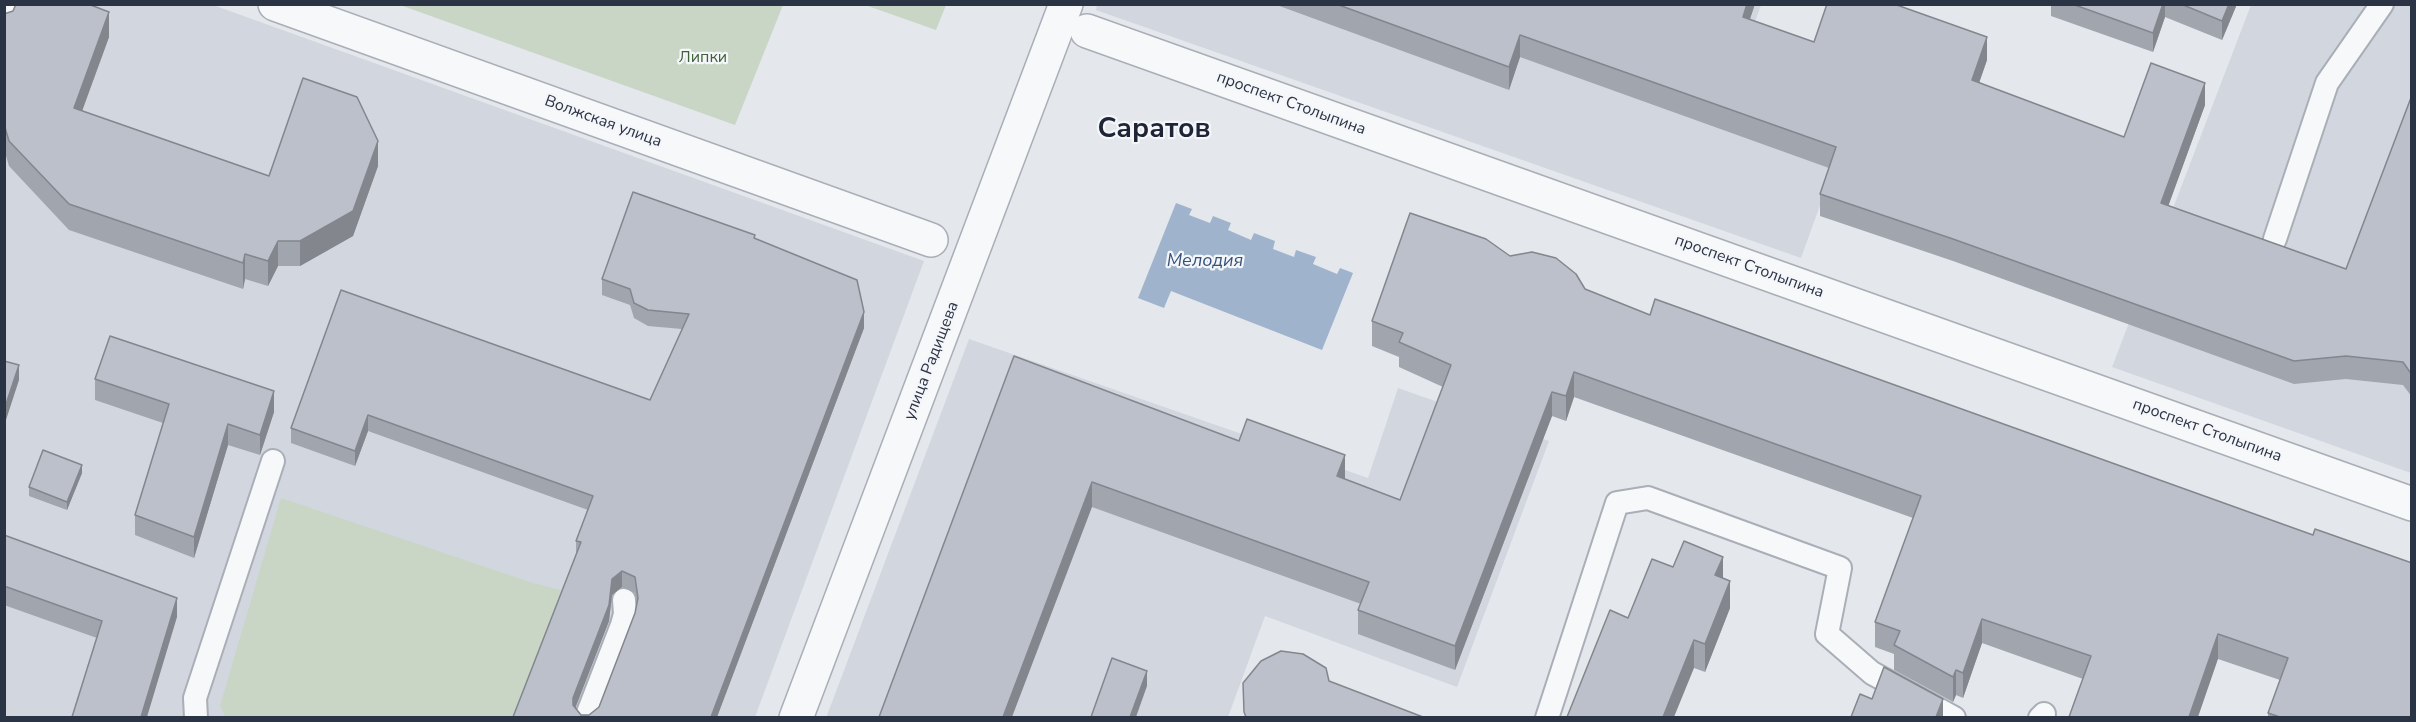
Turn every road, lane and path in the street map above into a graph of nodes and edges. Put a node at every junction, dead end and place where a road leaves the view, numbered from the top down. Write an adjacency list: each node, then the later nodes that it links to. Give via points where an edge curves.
1 (12, 4): 5 (lane)
2 (275, 4): 8 (street, Волжская улица)
3 (1066, 4): 14 (street, улица Радищева)
4 (2382, 4): 7 (lane, via 2327,83)
5 (4, 26)
6 (1087, 31): 10 (street, проспект Столыпина)
7 (2275, 239)
8 (931, 240)
9 (273, 461): 12 (lane, via 195,698)
10 (2412, 504)
11 (624, 600): 13 (lane, via 622,625)
12 (196, 717)
13 (586, 717)
14 (796, 717)
15 (1547, 717): 16 (lane, via 1617,503 1648,498 1839,568 1827,634 1872,673)
16 (1954, 717)

